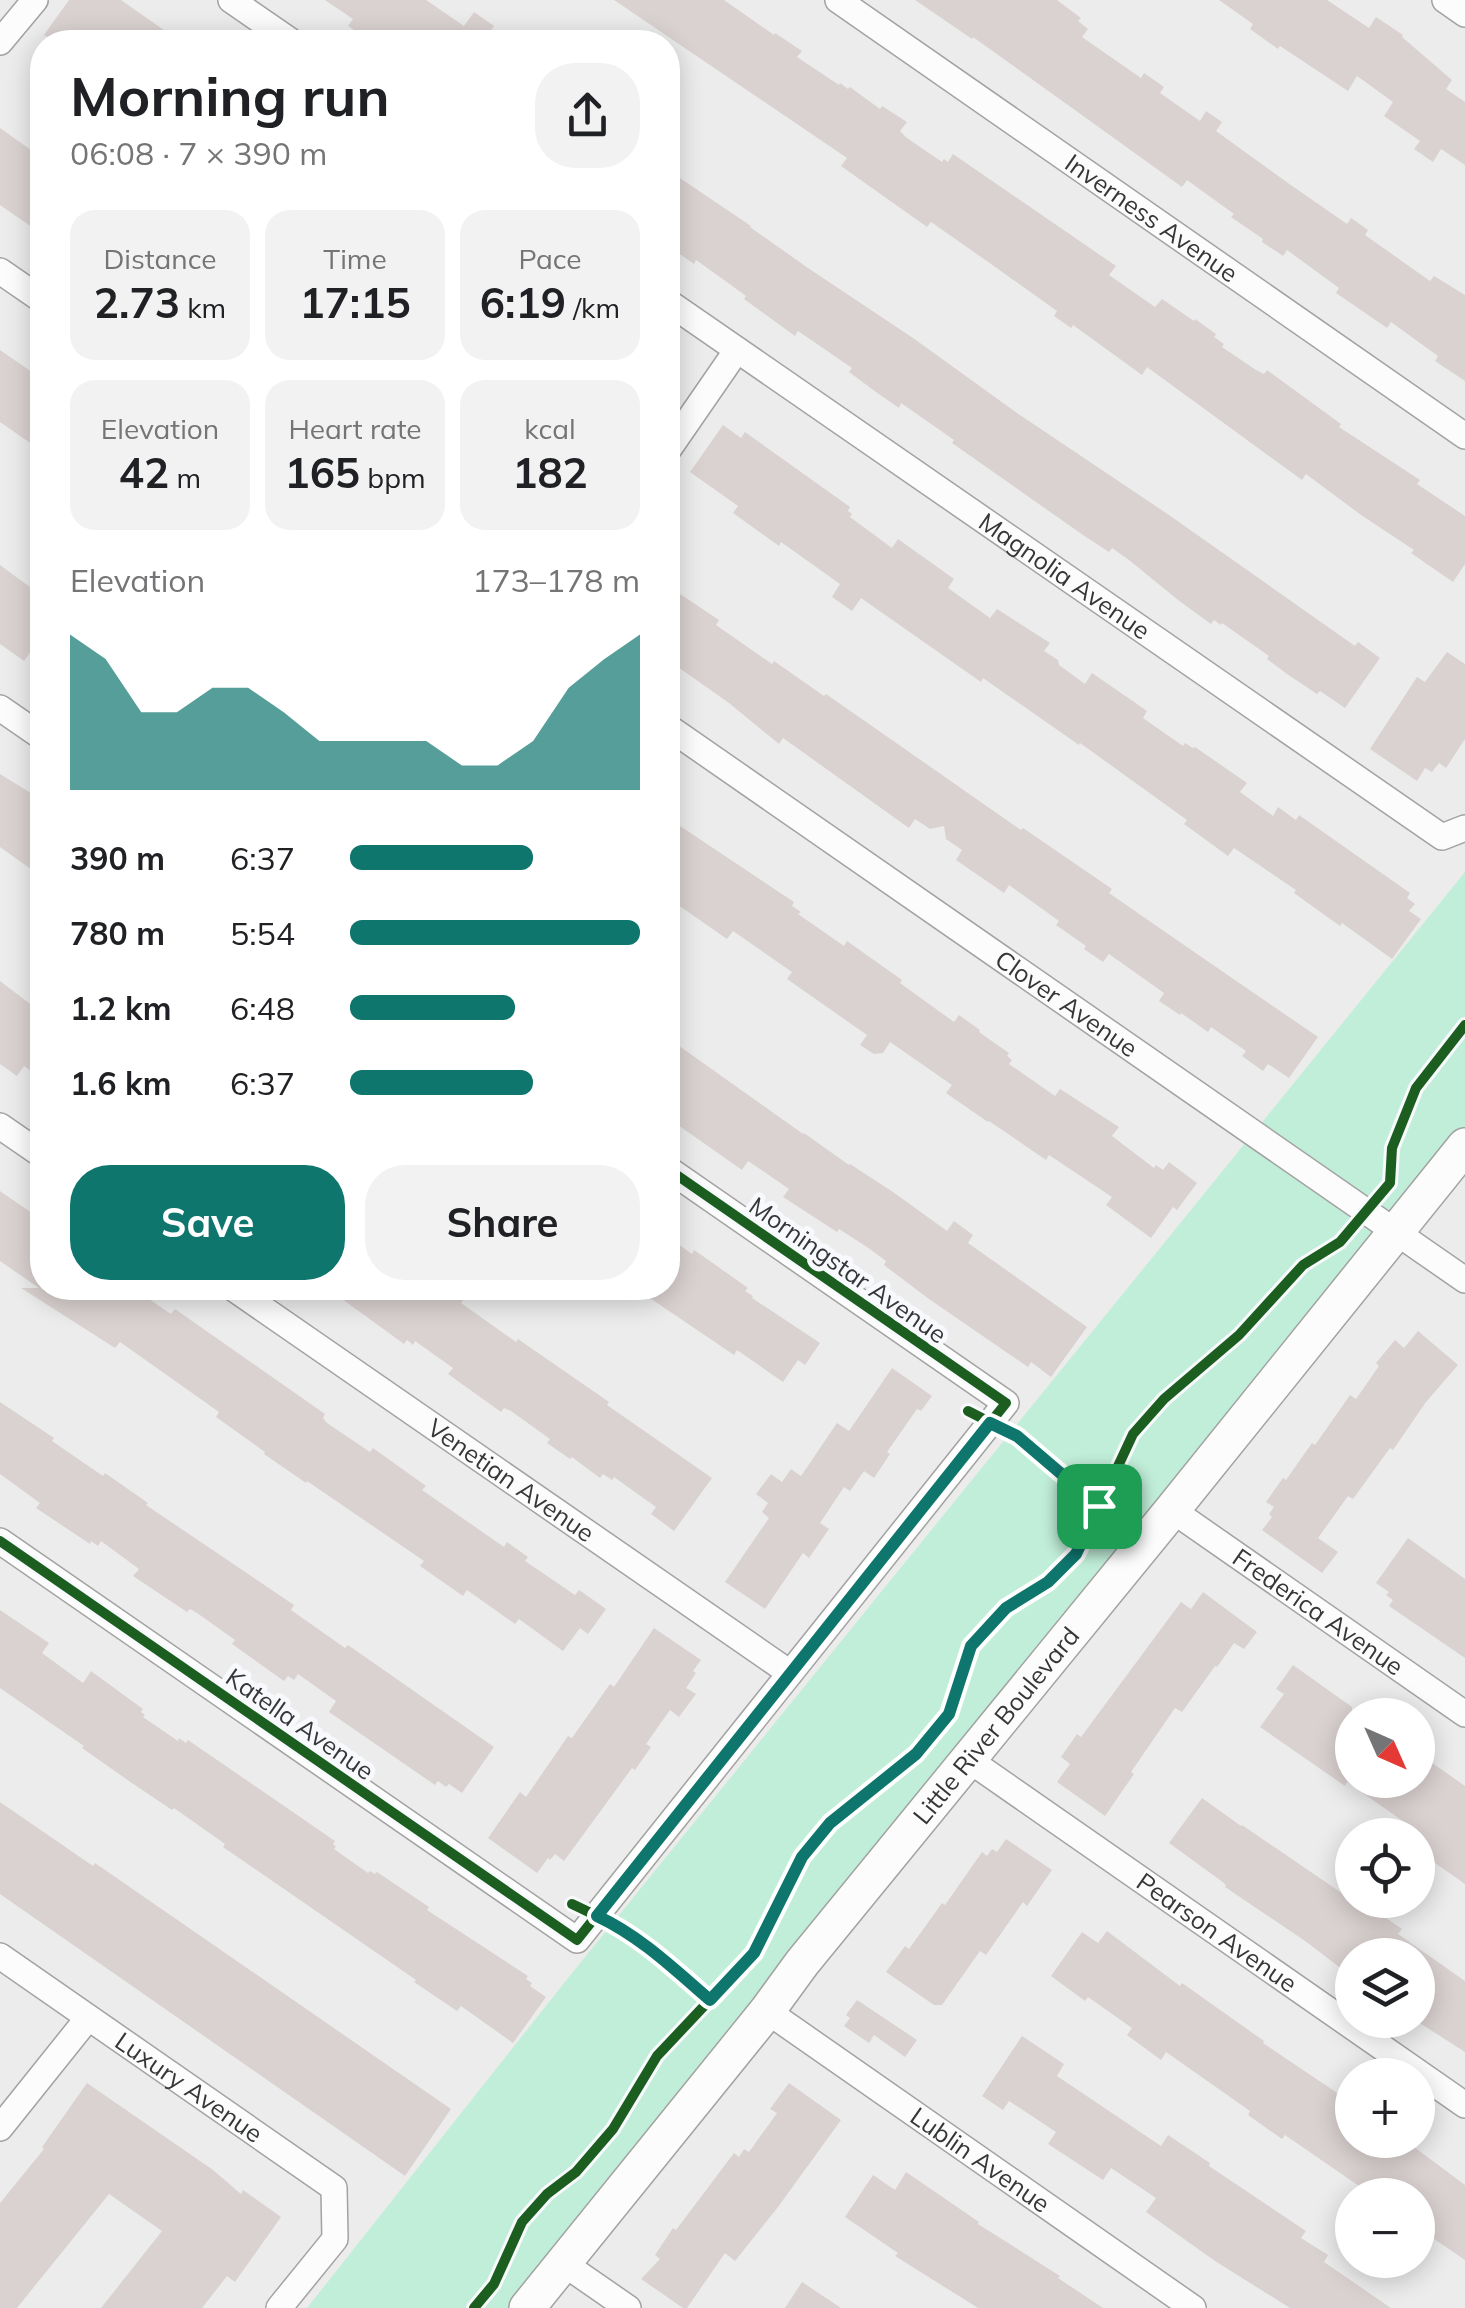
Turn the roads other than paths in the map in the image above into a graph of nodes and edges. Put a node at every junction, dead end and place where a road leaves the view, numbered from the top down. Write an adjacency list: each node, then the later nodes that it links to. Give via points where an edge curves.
1 (35, 0): 7 (street)
2 (231, 0): 6 (street)
3 (838, 0): 13 (street, Inverness Avenue)
4 (1445, 0): 5 (street)
5 (1465, 14)
6 (275, 30)
7 (0, 42)
8 (0, 271): 9 (street)
9 (30, 292)
10 (680, 310): 11 (street, Magnolia Avenue)
11 (737, 350): 12 (street); 17 (street, Magnolia Avenue, via 1442,836)
12 (680, 433)
13 (1465, 436)
14 (0, 708): 15 (street)
15 (30, 729)
16 (680, 734): 22 (street, Clover Avenue)
17 (1465, 828)
18 (0, 1126): 20 (street)
19 (1465, 1146): 22 (street, Little River Boulevard)
20 (30, 1147)
21 (680, 1177): 27 (street, Morningstar Avenue, via 1006,1403)
22 (1395, 1232): 23 (street, Clover Avenue); 25 (street, Little River Boulevard)
23 (1465, 1280)
24 (251, 1300): 27 (street, Venetian Avenue)
25 (1172, 1510): 28 (street, Frederica Avenue); 29 (street, Little River Boulevard)
26 (0, 1542): 27 (street, Katella Avenue, via 578,1940)
27 (790, 1672)
28 (1465, 1714)
29 (969, 1760): 31 (street, Little River Boulevard); 33 (street, Pearson Avenue)
30 (0, 1956): 32 (street, Luxury Avenue)
31 (768, 2011): 35 (street, Little River Boulevard); 39 (street, Lublin Avenue)
32 (88, 2018): 34 (street); 36 (street, Luxury Avenue, via 334,2188 335,2239)
33 (1465, 2106)
34 (0, 2128)
35 (563, 2263): 37 (street, Little River Boulevard); 38 (street)
36 (280, 2308)
37 (527, 2308)
38 (628, 2308)
39 (1193, 2308)

